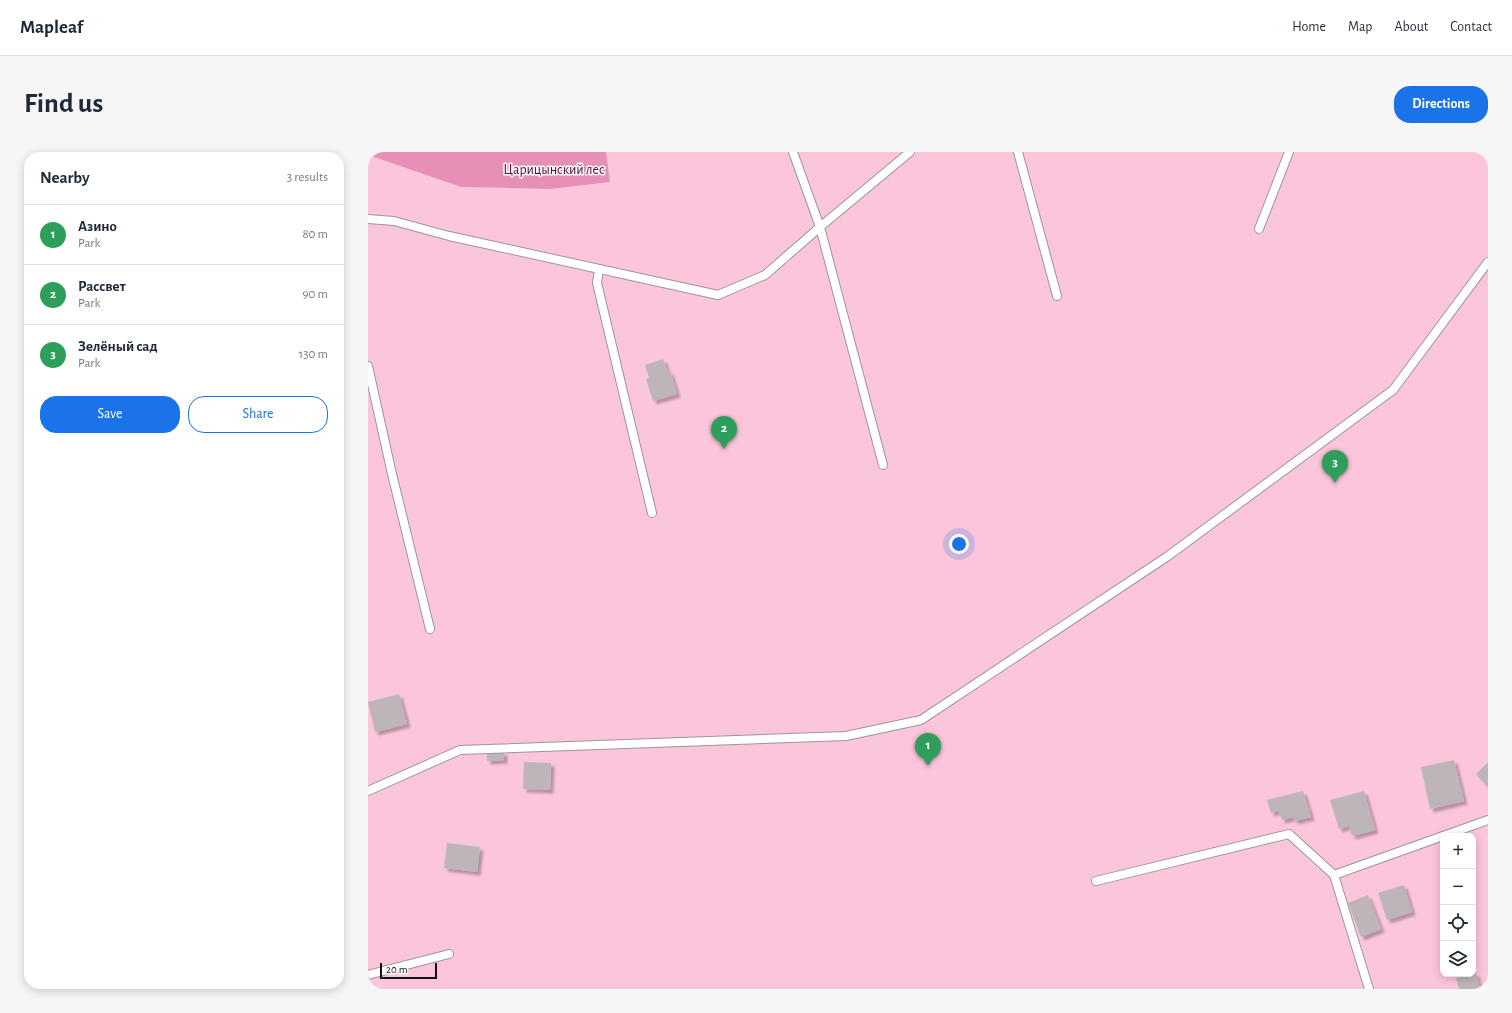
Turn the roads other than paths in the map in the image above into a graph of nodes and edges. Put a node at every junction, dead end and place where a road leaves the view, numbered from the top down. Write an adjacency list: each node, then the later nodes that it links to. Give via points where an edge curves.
1 (793, 152): 6 (lane)
2 (910, 152): 6 (lane)
3 (1018, 152): 10 (lane)
4 (1289, 152): 7 (lane)
5 (368, 219): 9 (lane, via 394,221 449,236)
6 (820, 227): 9 (lane, via 765,275 718,295); 12 (lane)
7 (1259, 229)
8 (1488, 262): 15 (lane, via 1393,390 1168,556 921,720 846,736 460,750)
9 (599, 269): 13 (lane, via 597,282)
10 (1057, 296)
11 (368, 366): 14 (lane)
12 (883, 465)
13 (652, 513)
14 (430, 629)
15 (368, 790)
16 (1488, 820): 17 (lane)
17 (1451, 833)
18 (1440, 837): 19 (lane)
19 (1334, 875): 20 (lane, via 1288,834); 23 (lane)
20 (1096, 881)
21 (450, 954): 22 (lane)
22 (368, 975)
23 (1370, 989)

